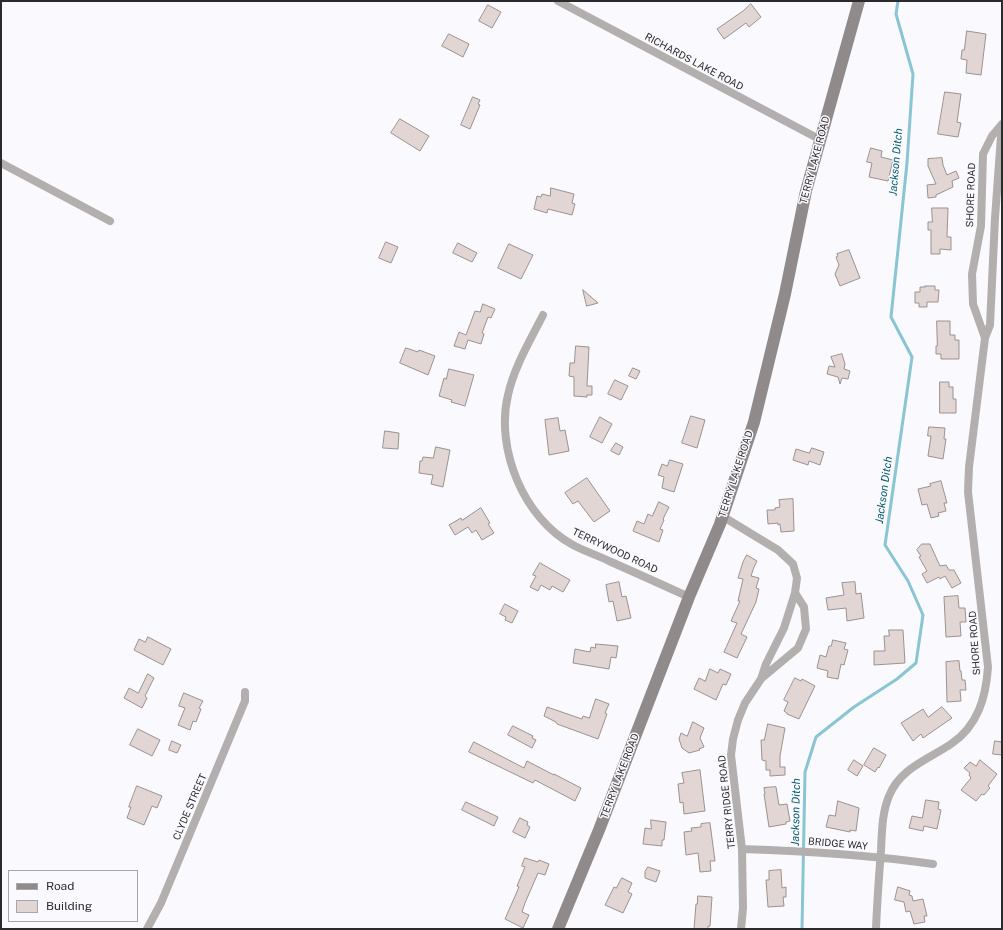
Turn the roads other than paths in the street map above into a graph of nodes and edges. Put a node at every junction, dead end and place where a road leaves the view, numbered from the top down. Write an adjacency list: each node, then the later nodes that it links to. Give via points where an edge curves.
1 (558, 1): 4 (street, RICHARDS LAKE ROAD)
2 (859, 1): 4 (main road, TERRY LAKE ROAD)
3 (1001, 125): 8 (street, SHORE ROAD, via 990,325); 8 (street, SHORE ROAD, via 983,154 981,226 972,274 973,304)
4 (821, 140): 9 (main road, TERRY LAKE ROAD, via 806,191 785,294 754,422)
5 (1, 163): 6 (street)
6 (110, 221)
7 (543, 315): 11 (street, TERRYWOOD ROAD, via 515,371 505,415 511,465 519,487 533,511 551,530 572,544)
8 (986, 338): 15 (street, SHORE ROAD, via 968,492 988,667 987,687 981,706 970,726 952,743 912,766 889,795 883,818)
9 (722, 516): 10 (street, TERRY RIDGE ROAD, via 778,550 793,564 797,578); 11 (main road, TERRY LAKE ROAD)
10 (795, 594): 12 (street, TERRY RIDGE ROAD, via 784,628); 12 (street, TERRY RIDGE ROAD, via 804,607 806,629 798,648)
11 (689, 597): 18 (main road, TERRY LAKE ROAD)
12 (761, 680): 14 (street, TERRY RIDGE ROAD, via 745,703 738,720 731,755)
13 (245, 692): 17 (street, CLYDE STREET, via 245,701 224,754)
14 (742, 849): 15 (street, BRIDGE WAY); 19 (street, TERRY RIDGE ROAD)
15 (880, 858): 16 (street, BRIDGE WAY); 20 (street, SHORE ROAD)
16 (933, 864)
17 (147, 929)
18 (558, 929)
19 (741, 929)
20 (876, 929)

